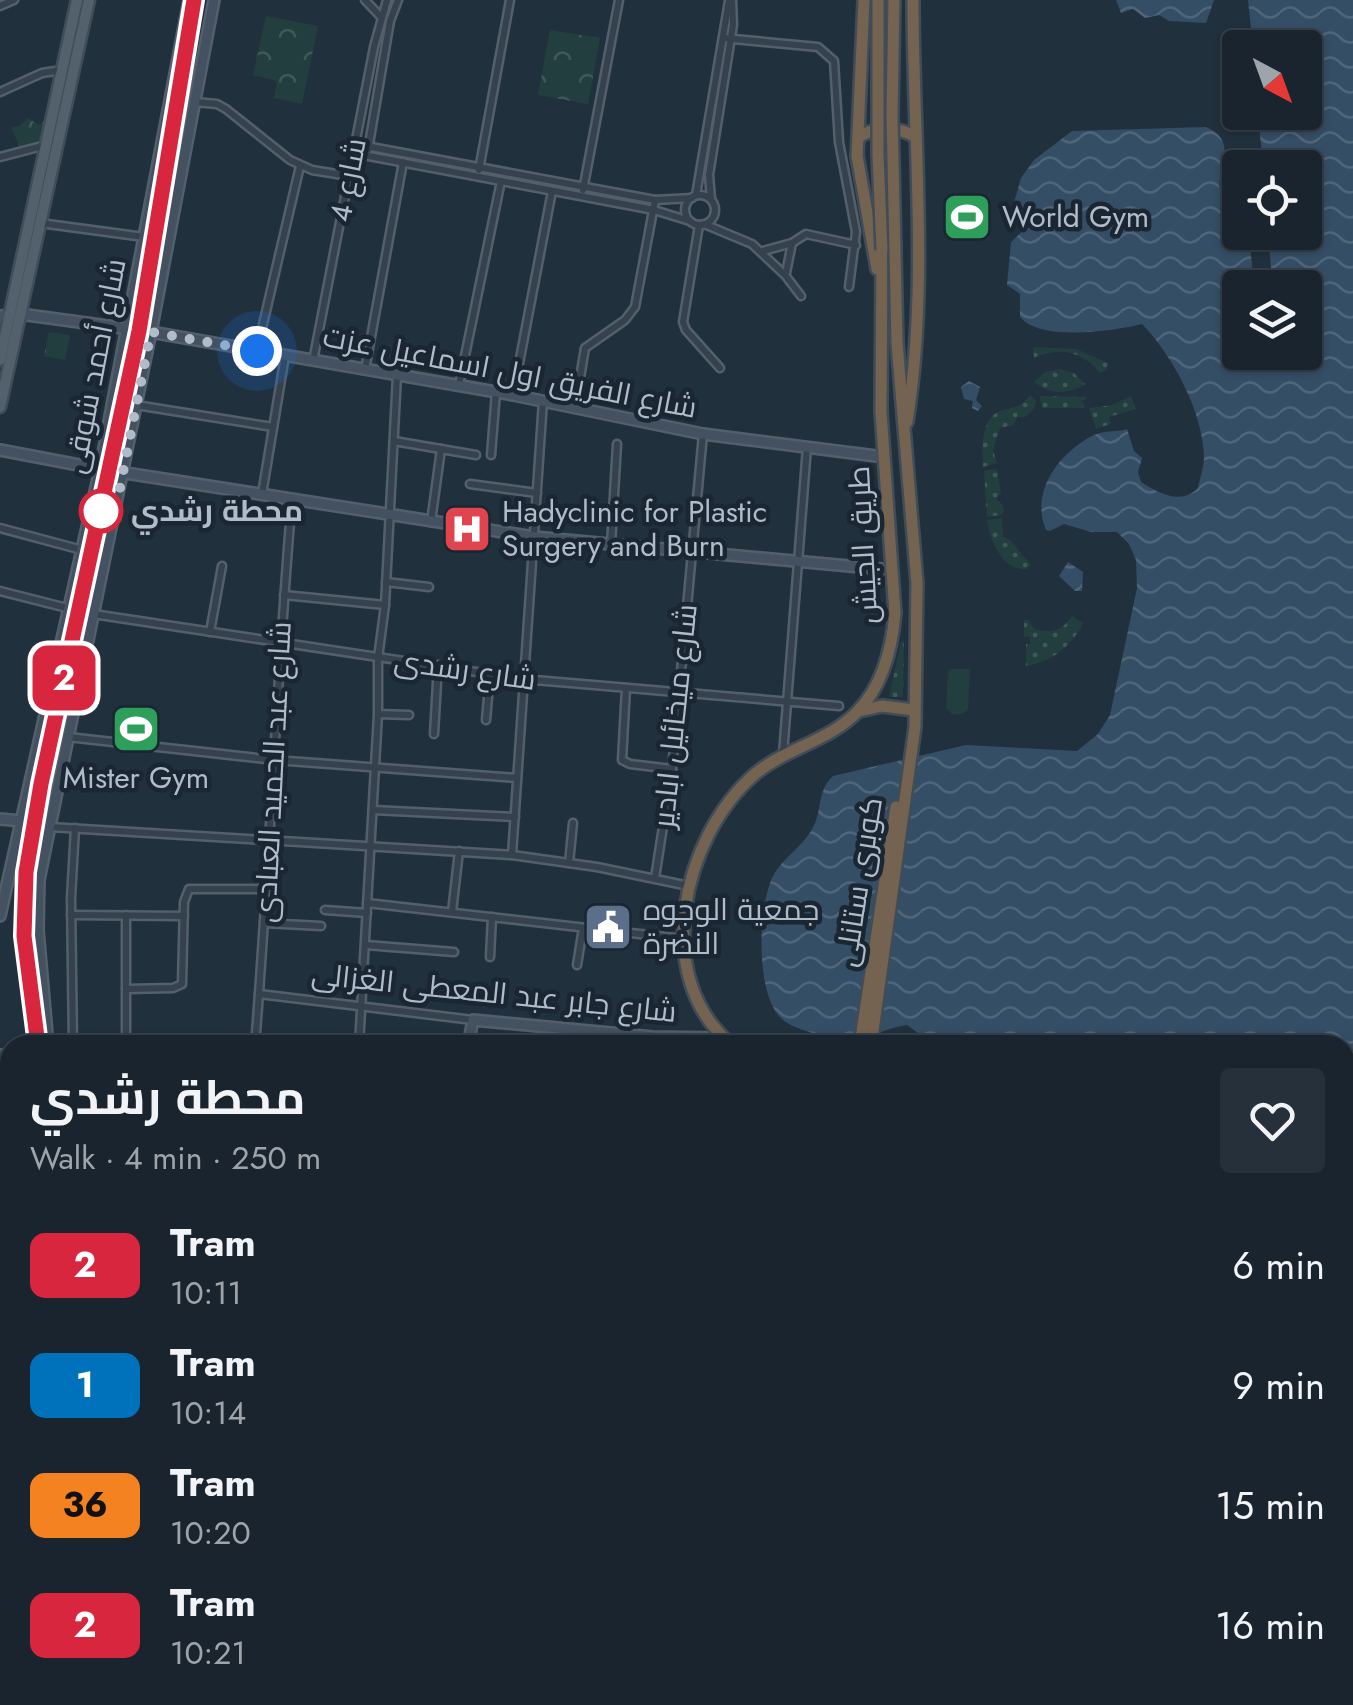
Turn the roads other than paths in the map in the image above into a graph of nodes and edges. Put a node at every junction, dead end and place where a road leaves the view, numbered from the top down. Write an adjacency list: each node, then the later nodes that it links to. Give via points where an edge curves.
1 (14, 0): 16 (street)
2 (77, 0): 20 (main road)
3 (90, 0): 44 (main road)
4 (189, 0): 46 (street, شارع أحمد شوقى)
5 (214, 0): 22 (street, شارع أحمد شوقى)
6 (365, 0): 17 (street)
7 (387, 0): 17 (street, شارع 4)
8 (398, 0): 18 (street, شارع 4)
9 (510, 0): 34 (street)
10 (619, 0): 38 (street)
11 (731, 0): 19 (street)
12 (864, 0): 24 (highway)
13 (878, 0): 52 (highway, طريق الجيش, bridge)
14 (894, 0): 72 (highway, طريق الجيش, bridge, via 898,343)
15 (913, 0): 23 (highway)
16 (0, 4)
17 (380, 16): 18 (street); 25 (street, شارع 4)
18 (390, 22): 27 (street, شارع 4)
19 (727, 38): 39 (street); 40 (street); 48 (street, via 818,47 830,55 837,68 839,142)
20 (62, 70): 21 (street); 26 (main road)
21 (0, 92)
22 (195, 102): 33 (street, via 226,109); 56 (street, شارع أحمد شوقى)
23 (914, 136): 24 (highway, via 869,131); 72 (highway, via 917,252)
24 (858, 138): 52 (highway)
25 (355, 144): 27 (street); 28 (street, شارع 4)
26 (46, 145): 30 (street); 54 (main road)
27 (368, 146): 29 (street, شارع 4); 32 (street)
28 (353, 153): 29 (street); 35 (street, شارع 4)
29 (367, 156): 31 (street)
30 (0, 157)
31 (403, 162): 32 (street); 62 (street)
32 (424, 162): 34 (street)
33 (300, 166): 35 (street); 57 (street)
34 (478, 172): 36 (street); 38 (street)
35 (349, 176): 60 (street, شارع 4)
36 (501, 181): 37 (street); 64 (street)
37 (552, 190): 38 (street); 66 (street)
38 (583, 192): 41 (street); 42 (street)
39 (694, 196): 40 (street); 41 (street); 43 (street, via 686,206)
40 (711, 199): 45 (street, via 715,214)
41 (655, 200): 42 (street)
42 (654, 210): 43 (street); 70 (street, via 635,308 585,348)
43 (690, 220): 45 (street)
44 (40, 223): 46 (street); 54 (main road)
45 (702, 225): 49 (street); 61 (street, via 683,322)
46 (146, 237): 55 (street, شارع أحمد شوقى)
47 (792, 243): 48 (street, via 806,234); 49 (street); 50 (street)
48 (856, 245): 51 (street)
49 (762, 252): 50 (street)
50 (786, 274): 53 (street)
51 (849, 287)
52 (881, 292): 81 (highway, طريق الجيش)
53 (801, 296)
54 (10, 315): 55 (street, شارع الفريق اول اسماعيل عزت); 59 (main road); 68 (main road)
55 (128, 329): 56 (street, شارع الفريق اول اسماعيل عزت); 82 (street, شارع أحمد شوقى)
56 (151, 332): 57 (street, شارع الفريق اول اسماعيل عزت); 69 (street, شارع أحمد شوقى)
57 (257, 351): 58 (street, شارع الفريق اول اسماعيل عزت)
58 (285, 356): 60 (street, شارع الفريق اول اسماعيل عزت); 71 (street)
59 (0, 360)
60 (313, 361): 62 (street, شارع الفريق اول اسماعيل عزت)
61 (720, 368)
62 (365, 370): 63 (street, شارع الفريق اول اسماعيل عزت)
63 (398, 375): 64 (street, شارع الفريق اول اسماعيل عزت); 74 (street)
64 (459, 386): 65 (street, شارع الفريق اول اسماعيل عزت)
65 (496, 392): 66 (street, شارع الفريق اول اسماعيل عزت); 80 (street)
66 (513, 395): 67 (street, شارع الفريق اول اسماعيل عزت)
67 (544, 400): 70 (street, شارع الفريق اول اسماعيل عزت); 85 (street)
68 (0, 406)
69 (136, 406): 71 (street); 83 (street, شارع أحمد شوقى)
70 (576, 408): 73 (street, شارع الفريق اول اسماعيل عزت)
71 (273, 427): 86 (street)
72 (906, 431): 115 (highway, طريق الجيش, via 917,583)
73 (702, 434): 76 (street, شارع الفريق اول اسماعيل عزت); 94 (street, شارع ميخائيل ابادير)
74 (394, 441): 78 (street); 88 (street)
75 (618, 444): 92 (street)
76 (807, 448): 81 (street, شارع الفريق اول اسماعيل عزت); 95 (street)
77 (0, 450): 82 (street)
78 (442, 450): 79 (street); 89 (street)
79 (476, 455)
80 (491, 455)
81 (884, 457): 97 (highway, طريق الجيش)
82 (100, 469): 83 (street); 93 (street, شارع أحمد شوقى)
83 (123, 473): 86 (street); 104 (street, شارع أحمد شوقى)
84 (470, 484): 85 (street)
85 (537, 493): 91 (street)
86 (262, 494): 87 (street)
87 (292, 500): 88 (street); 101 (street, شارع عبد الحميد العبادى)
88 (390, 516): 89 (street); 98 (street)
89 (431, 522): 91 (street)
90 (0, 528): 93 (street)
91 (534, 537): 92 (street); 110 (street)
92 (611, 546): 94 (street)
93 (83, 550): 103 (street, شارع أحمد شوقى)
94 (694, 553): 95 (street); 112 (street, شارع ميخائيل ابادير)
95 (798, 562): 97 (street); 113 (street)
96 (222, 566): 105 (street)
97 (892, 570): 116 (highway, طريق الجيش, via 893,638)
98 (386, 582): 99 (street); 102 (street)
99 (429, 587)
100 (0, 591): 103 (street)
101 (284, 595): 102 (street); 106 (street, شارع عبد الحميد العبادى)
102 (384, 605): 107 (street)
103 (70, 609): 131 (street, شارع أحمد شوقى)
104 (94, 614): 105 (street, شارع رشدى); 122 (street, شارع أحمد شوقى)
105 (210, 632): 106 (street, شارع رشدى)
106 (279, 644): 107 (street, شارع رشدى); 124 (street, شارع عبد الحميد العبادى)
107 (378, 658): 108 (street, شارع رشدى); 117 (street)
108 (438, 665): 109 (street, شارع رشدى); 121 (street)
109 (490, 675): 110 (street, شارع رشدى); 119 (street)
110 (523, 680): 111 (street, شارع رشدى); 127 (street)
111 (626, 688): 112 (street, شارع رشدى); 126 (street, via 622,760)
112 (680, 690): 113 (street, شارع رشدى); 126 (street, شارع ميخائيل ابادير)
113 (786, 702): 114 (street, شارع رشدى); 123 (street)
114 (839, 706)
115 (914, 710): 116 (highway); 120 (highway, طريق الجيش)
116 (859, 711): 123 (highway, طريق الجيش)
117 (378, 714): 118 (street); 125 (street)
118 (409, 716)
119 (486, 720)
120 (912, 728): 172 (highway, كوبرى ستانلى); 173 (highway, كوبرى ستانلى)
121 (434, 734)
122 (68, 737): 124 (street); 133 (street, شارع أحمد شوقى)
123 (783, 754): 141 (highway, طريق الجيش, via 750,778 723,811)
124 (275, 760): 125 (street); 135 (street, شارع عبد الحميد العبادى)
125 (376, 768): 127 (street); 128 (street)
126 (672, 769): 140 (street, شارع ميخائيل ابادير)
127 (518, 778): 129 (street)
128 (373, 810): 129 (street); 136 (street)
129 (515, 816): 138 (street)
130 (0, 818): 131 (street)
131 (22, 821): 145 (street, شارع أحمد شوقى)
132 (573, 823): 139 (street)
133 (50, 827): 134 (street); 164 (street, شارع أحمد شوقى, via 37,913)
134 (75, 828): 135 (street); 147 (street)
135 (270, 842): 136 (street); 142 (street, شارع عبد الحميد العبادى)
136 (370, 848): 137 (street); 143 (street)
137 (460, 851): 138 (street); 146 (street)
138 (512, 856): 139 (street)
139 (569, 862): 140 (street)
140 (655, 878): 141 (street)
141 (690, 886): 155 (highway, طريق الجيش)
142 (266, 888): 150 (street, via 192,887 184,894); 152 (street, شارع عبد الحميد العبادى)
143 (368, 903): 146 (street); 148 (street)
144 (325, 910): 148 (street)
145 (0, 911)
146 (452, 912): 151 (street)
147 (71, 914): 149 (street); 165 (street)
148 (367, 914): 156 (street)
149 (126, 915): 150 (street); 160 (street)
150 (184, 916): 160 (street, via 180,986)
151 (492, 917): 154 (street); 158 (street)
152 (264, 922): 153 (street); 161 (street, شارع عبد الحميد العبادى)
153 (320, 926)
154 (583, 928): 155 (street); 159 (street)
155 (685, 940): 171 (highway, طريق الجيش, via 696,1001)
156 (366, 945): 157 (street); 162 (street)
157 (454, 952)
158 (490, 957)
159 (577, 965)
160 (126, 990): 166 (street)
161 (259, 994): 162 (street, شارع جابر عبد المعطى الغزالى); 167 (street, شارع عبد الحميد العبادى)
162 (364, 1007): 163 (street, شارع جابر عبد المعطى الغزالى); 168 (street)
163 (473, 1020): 169 (street); 170 (street, شارع جابر عبد المعطى الغزالى)
164 (47, 1035)
165 (73, 1035)
166 (126, 1035)
167 (256, 1035)
168 (361, 1035)
169 (470, 1035)
170 (601, 1035)
171 (723, 1035)
172 (862, 1035)
173 (872, 1035)

